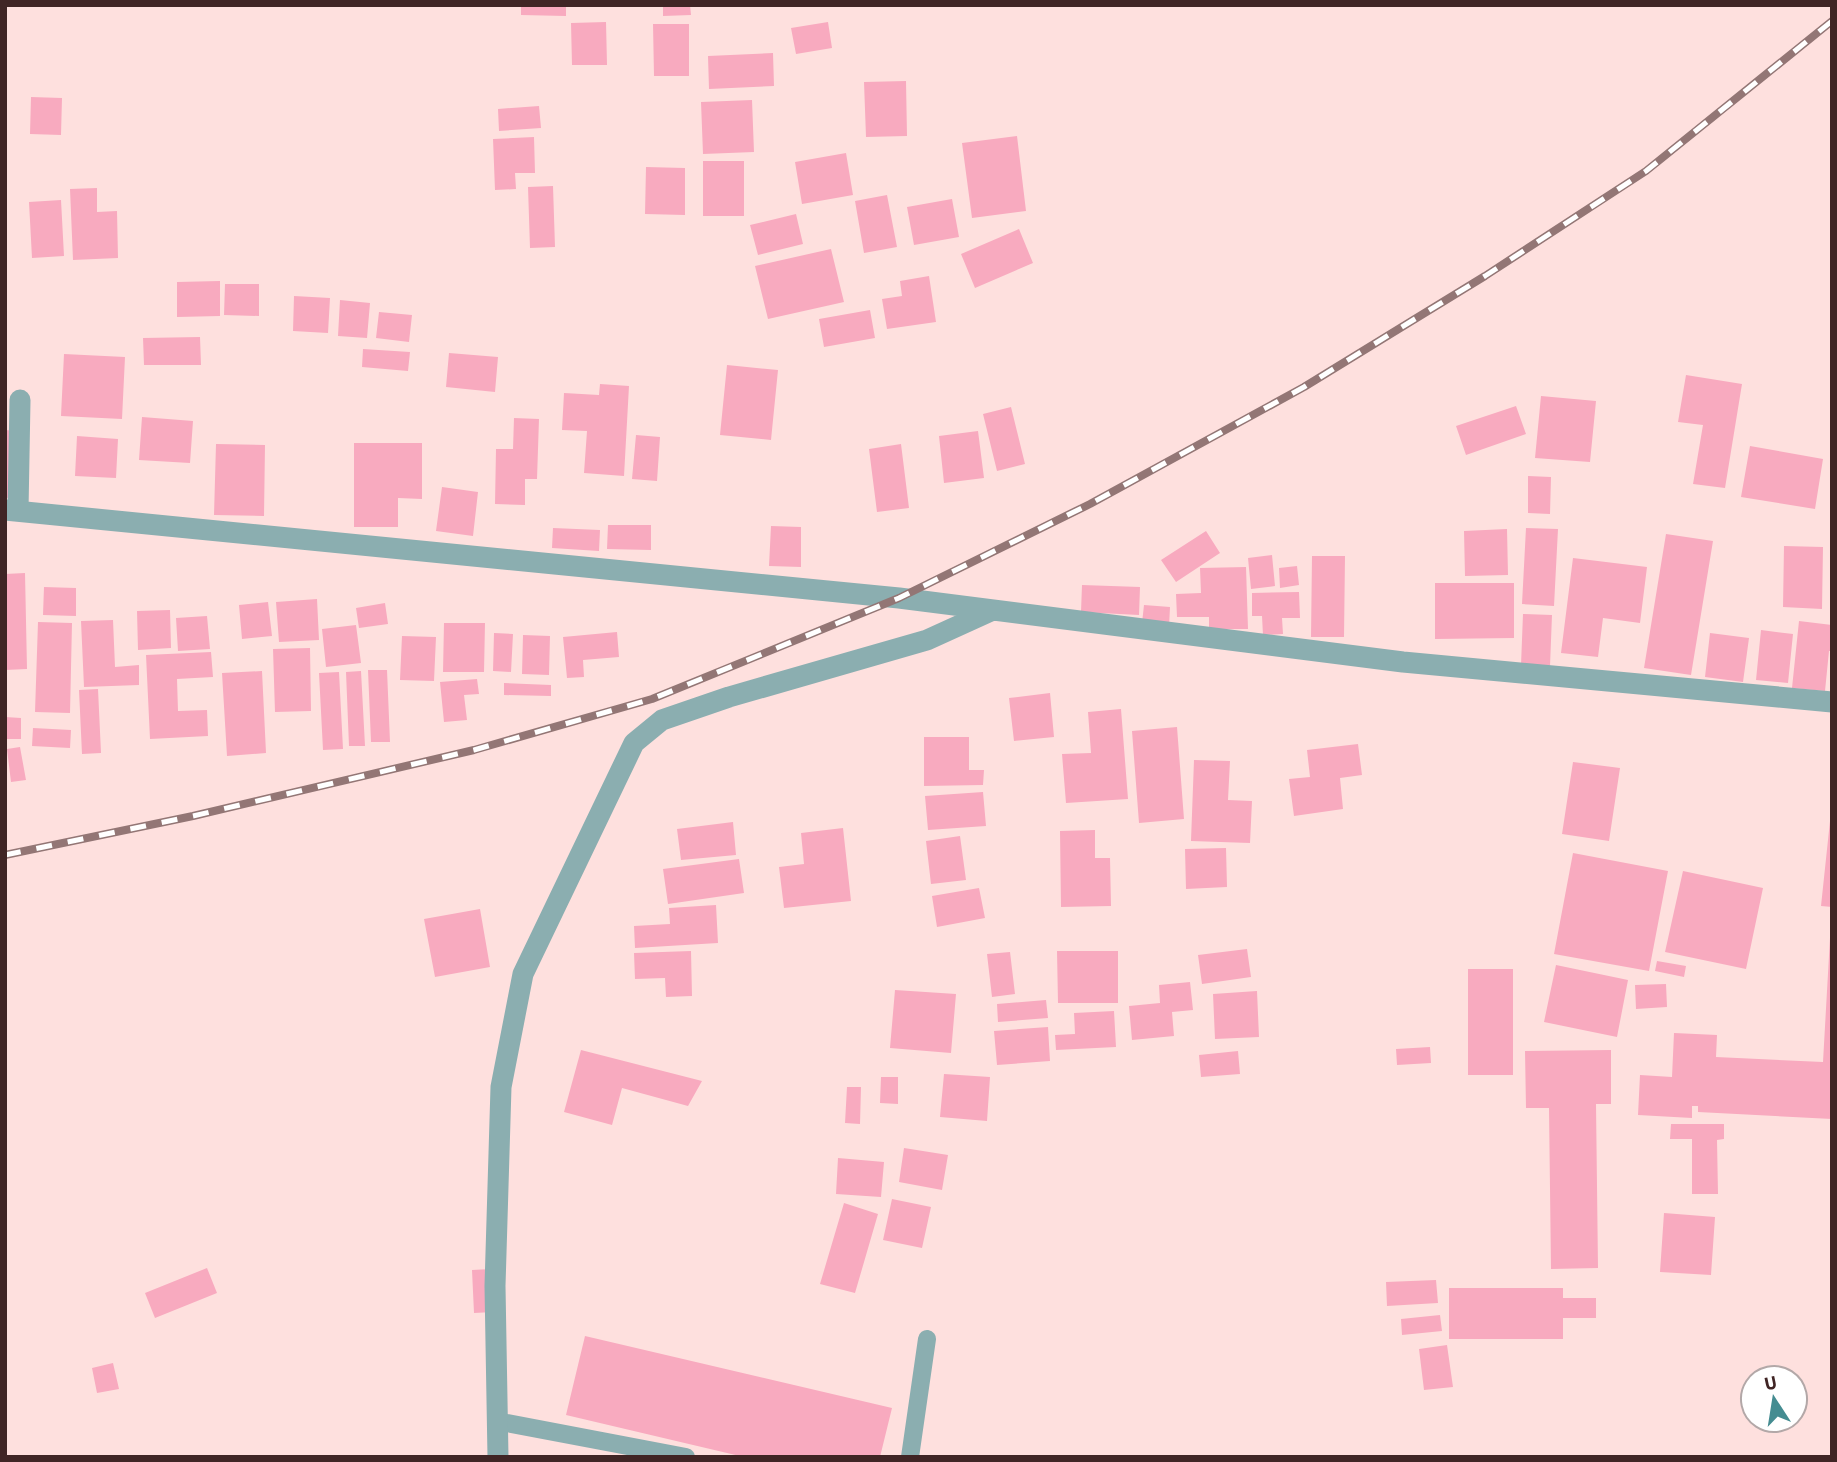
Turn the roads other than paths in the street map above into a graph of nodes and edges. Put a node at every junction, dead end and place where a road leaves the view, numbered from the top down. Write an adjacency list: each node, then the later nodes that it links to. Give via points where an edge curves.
1 (20, 400): 2 (street)
2 (11, 511): 3 (street)
3 (995, 610): 4 (street, via 1403,662); 6 (street, via 928,640 729,696 662,720 634,743 523,974 501,1087)
4 (1832, 702)
5 (927, 1339): 9 (lane)
6 (496, 1420): 7 (street); 8 (lane)
7 (498, 1457)
8 (686, 1457)
9 (909, 1457)

